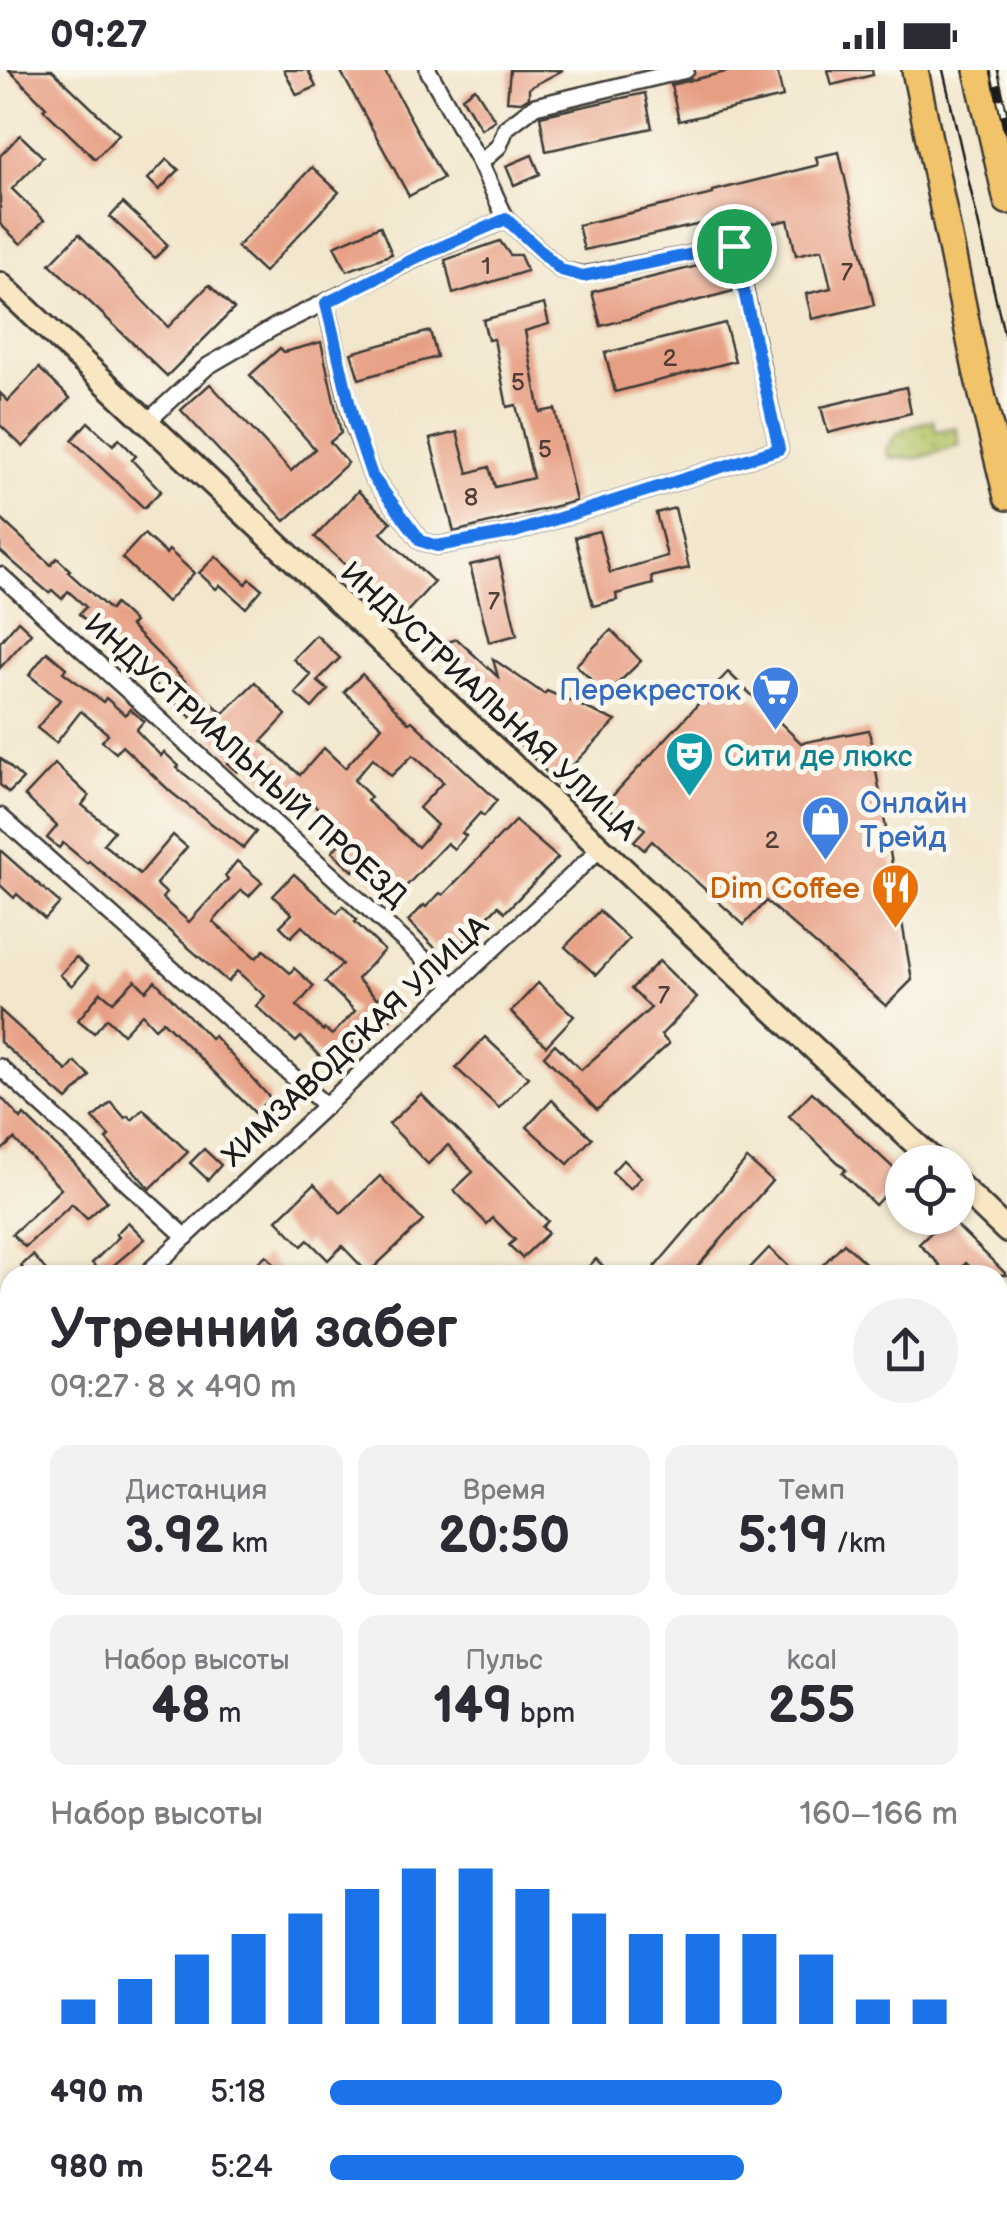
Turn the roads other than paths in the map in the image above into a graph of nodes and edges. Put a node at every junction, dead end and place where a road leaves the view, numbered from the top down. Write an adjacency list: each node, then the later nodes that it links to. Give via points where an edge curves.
1 (428, 70): 5 (street)
2 (686, 70): 5 (street, via 535,106 506,128)
3 (915, 70): 11 (main road)
4 (978, 70): 6 (main road)
5 (480, 164): 7 (street)
6 (1007, 201)
7 (506, 219): 9 (street); 9 (street, via 561,270 583,276 734,246 779,449 515,532 437,546 421,541 372,476)
8 (0, 284): 10 (main road, ИНДУСТРИАЛЬНАЯ УЛИЦА)
9 (326, 303): 10 (street, via 208,366)
10 (147, 422): 14 (main road, ИНДУСТРИАЛЬНАЯ УЛИЦА)
11 (1007, 496)
12 (0, 575): 15 (street, ИНДУСТРИАЛЬНЫЙ ПРОЕЗД)
13 (0, 816): 17 (street)
14 (602, 847): 15 (street, ХИМЗАВОДСКАЯ УЛИЦА); 18 (main road, ИНДУСТРИАЛЬНАЯ УЛИЦА)
15 (454, 986): 17 (street, ХИМЗАВОДСКАЯ УЛИЦА)
16 (0, 1067): 21 (street)
17 (326, 1106): 21 (street, ХИМЗАВОДСКАЯ УЛИЦА)
18 (917, 1145)
19 (975, 1200): 20 (main road)
20 (1007, 1231)
21 (186, 1236): 22 (street, ХИМЗАВОДСКАЯ УЛИЦА)
22 (156, 1265)

